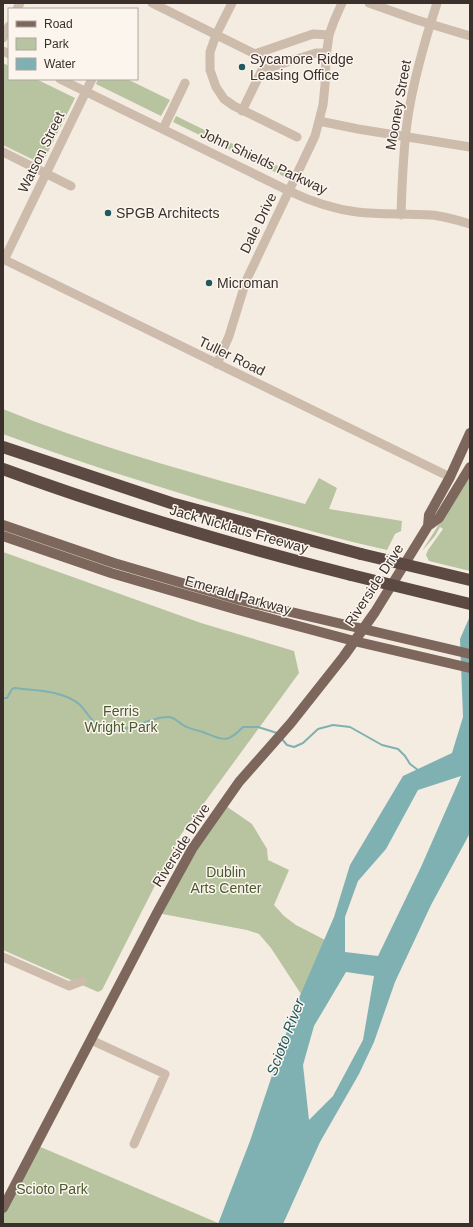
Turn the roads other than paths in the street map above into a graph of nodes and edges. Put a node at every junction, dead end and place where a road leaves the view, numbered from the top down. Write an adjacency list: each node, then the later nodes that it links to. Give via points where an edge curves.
1 (152, 3): 8 (street)
2 (232, 3): 8 (street)
3 (342, 3): 9 (street, Dale Drive)
4 (369, 3): 6 (street)
5 (437, 3): 6 (street, Mooney Street)
6 (430, 24): 10 (street); 22 (street, Mooney Street, via 411,97)
7 (8, 28): 11 (street)
8 (216, 35): 13 (street); 19 (street, via 209,60 214,83 224,99)
9 (329, 35): 12 (street, Dale Drive); 13 (street, via 313,34)
10 (470, 36)
11 (3, 38)
12 (326, 53): 14 (street, via 316,53); 20 (street, Dale Drive, via 324,95)
13 (255, 54): 14 (street, via 257,64)
14 (262, 70): 19 (street)
15 (62, 80): 18 (street, John Shields Parkway)
16 (92, 80): 18 (street, Watson Street)
17 (185, 83): 21 (street)
18 (86, 92): 21 (street, John Shields Parkway); 26 (street, Watson Street)
19 (242, 110): 23 (street)
20 (319, 120): 22 (street); 28 (street, Dale Drive)
21 (163, 129): 28 (street, John Shields Parkway)
22 (406, 136): 24 (street); 29 (street, Mooney Street)
23 (297, 137)
24 (470, 147)
25 (3, 152): 26 (street)
26 (46, 174): 27 (street); 31 (street, Watson Street)
27 (71, 186)
28 (289, 191): 29 (street, John Shields Parkway, via 343,210); 32 (street, Dale Drive, via 246,281 229,336)
29 (401, 215): 30 (street, John Shields Parkway, via 432,215)
30 (470, 224)
31 (4, 259): 32 (street, Tuller Road)
32 (217, 364): 37 (street, Tuller Road)
33 (470, 434): 37 (main road, Riverside Drive)
34 (3, 447): 41 (highway, Jack Nicklaus Freeway, bridge, via 171,503 361,554)
35 (470, 467): 39 (main road, Riverside Drive, via 439,518)
36 (3, 469): 42 (highway, Jack Nicklaus Freeway, bridge, via 171,526 258,551)
37 (450, 477): 39 (main road, Riverside Drive, via 429,515)
38 (3, 525): 43 (main road, Emerald Parkway, via 114,563 226,596)
39 (428, 526): 43 (main road, Riverside Drive)
40 (3, 536): 44 (main road, Emerald Parkway, via 111,573)
41 (470, 580)
42 (470, 604)
43 (363, 629): 44 (main road, Riverside Drive); 45 (main road, Emerald Parkway)
44 (354, 641): 46 (main road, Emerald Parkway); 49 (main road, Riverside Drive, via 291,723 239,782 192,849)
45 (470, 654)
46 (470, 668)
47 (3, 957): 48 (street, via 70,986)
48 (82, 981)
49 (91, 1040): 50 (street, via 166,1074); 51 (main road, Riverside Drive)
50 (134, 1144)
51 (3, 1208)

